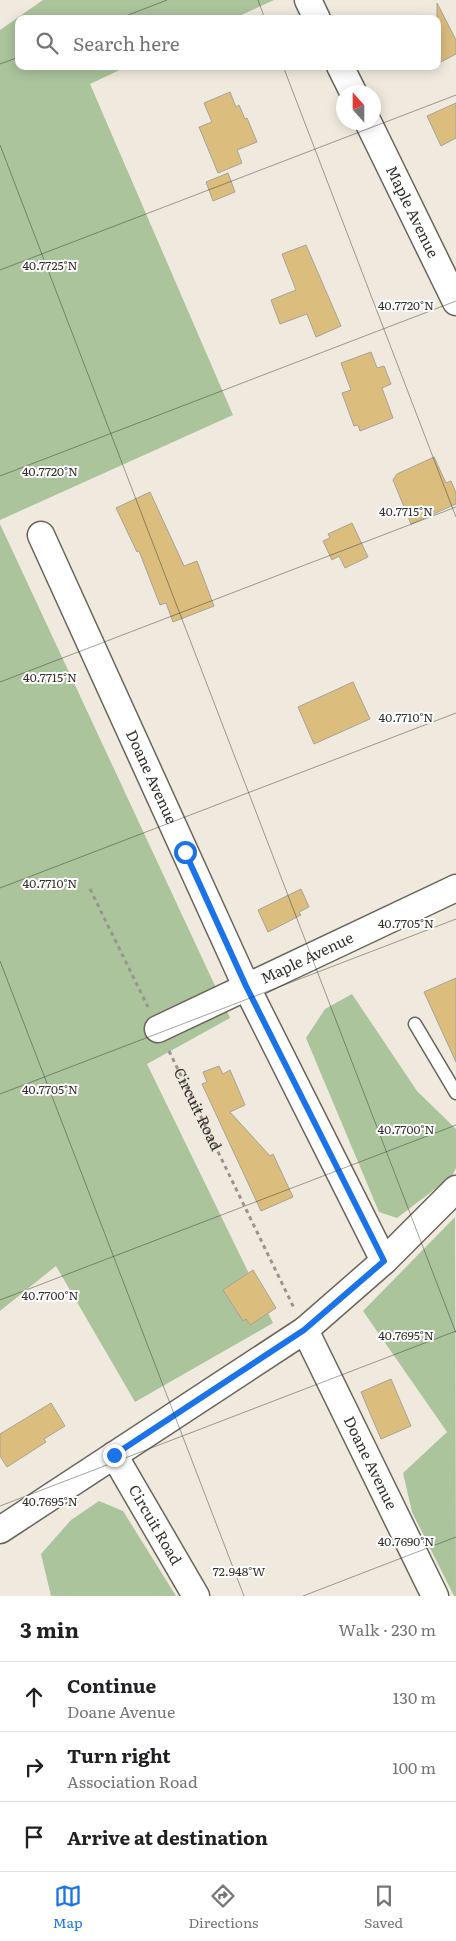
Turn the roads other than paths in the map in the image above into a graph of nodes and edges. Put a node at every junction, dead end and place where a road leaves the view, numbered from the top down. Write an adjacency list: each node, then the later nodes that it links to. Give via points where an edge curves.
1 (308, 0): 2 (street)
2 (315, 15)
3 (342, 70): 4 (street)
4 (350, 85)
5 (372, 130): 6 (street, Maple Avenue)
6 (456, 302)
7 (41, 535): 9 (street, Doane Avenue)
8 (456, 888): 9 (street, Maple Avenue)
9 (246, 986): 11 (street, Maple Avenue); 14 (street, Doane Avenue)
10 (414, 1024): 12 (lane)
11 (158, 1029)
12 (456, 1093)
13 (456, 1189): 14 (street)
14 (384, 1261): 15 (street)
15 (304, 1330): 16 (street); 19 (street, Doane Avenue)
16 (114, 1455): 17 (street); 18 (street, Circuit Road)
17 (0, 1530)
18 (196, 1596)
19 (435, 1596)

